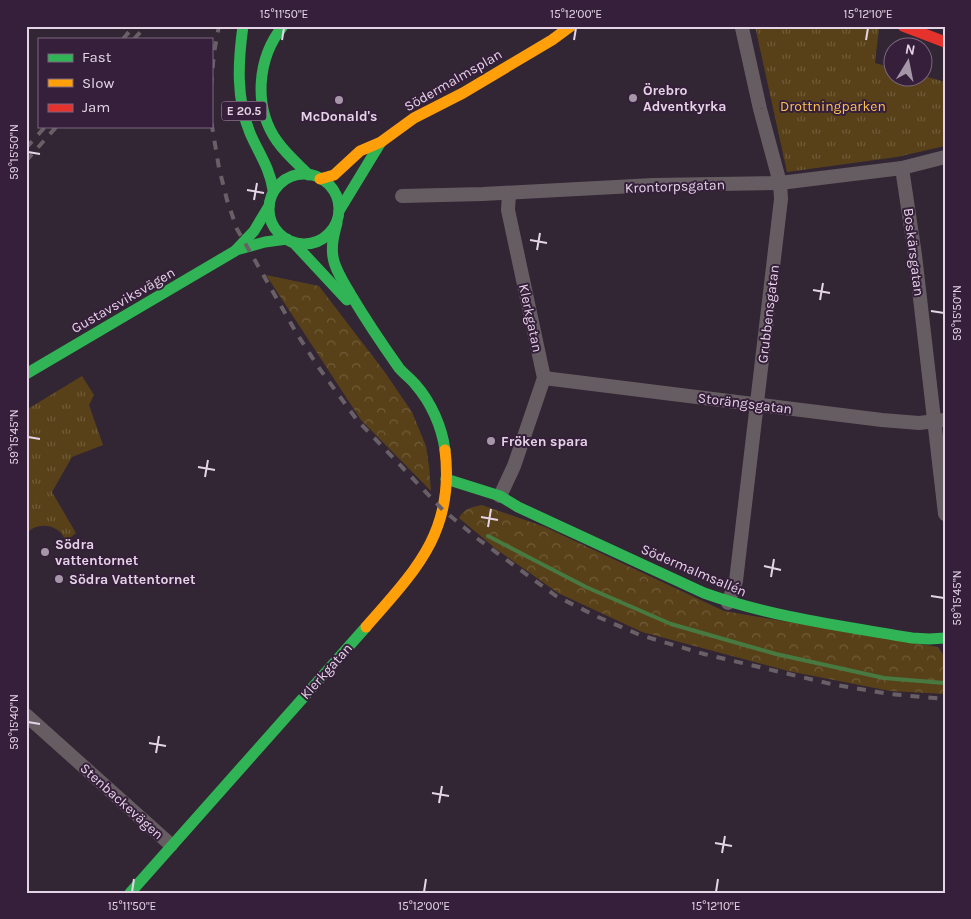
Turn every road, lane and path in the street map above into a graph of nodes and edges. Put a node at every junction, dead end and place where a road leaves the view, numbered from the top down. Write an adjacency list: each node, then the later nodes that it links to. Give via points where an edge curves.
1 (243, 26): 14 (street, E 20.5, via 238,60 241,103 249,130 272,177)
2 (283, 26): 12 (street, E 20.5, via 270,43 263,64 261,96 265,118 280,146)
3 (559, 26): 8 (street, Södermalmsplan)
4 (571, 26): 8 (street, Södermalmsplan)
5 (903, 26): 7 (street)
6 (742, 28): 13 (street, Grubbensgatan)
7 (945, 42)
8 (542, 45): 9 (street, Södermalmsplan, via 414,118)
9 (381, 142): 12 (street, Södermalmsplan, via 360,152 334,176); 18 (street, Södermalmsplan)
10 (945, 156): 11 (street, Krontorpsgatan)
11 (902, 168): 13 (street, Krontorpsgatan); 26 (street, Boskärsgatan)
12 (314, 177): 14 (street, Södermalmsplan, via 295,175 282,180); 18 (street, Södermalmsplan, via 333,189)
13 (780, 183): 15 (street, Krontorpsgatan, via 653,185); 25 (street, Grubbensgatan, via 781,199)
14 (273, 190): 17 (street)
15 (509, 193): 16 (street, Krontorpsgatan); 24 (street, Klerkgatan, via 508,210)
16 (402, 196)
17 (269, 206): 20 (street, via 274,227); 21 (street, Gustavsviksvägen)
18 (339, 211): 19 (street, Södermalmsplan)
19 (337, 223): 20 (street, via 328,237 319,242 303,244); 22 (street, via 332,257)
20 (290, 241): 21 (street, Gustavsviksvägen, via 265,242); 22 (street)
21 (235, 251): 23 (street, Gustavsviksvägen)
22 (365, 319): 27 (street, via 421,393 437,420 448,459)
23 (26, 374)
24 (544, 378): 25 (street, Storängsgatan); 28 (street, via 514,466)
25 (756, 404): 26 (street, Storängsgatan, via 919,423); 30 (street, Grubbensgatan, via 736,581)
26 (939, 421): 29 (street, Boskärsgatan)
27 (446, 479): 28 (street, Södermalmsallén); 33 (street, Klerkgatan, via 441,522 423,561)
28 (500, 496): 30 (street, Södermalmsallén)
29 (945, 514)
30 (728, 603): 31 (street, Södermalmsallén, via 856,628 931,640)
31 (945, 638)
32 (26, 715): 33 (street, Stenbackevägen)
33 (171, 845): 34 (street, Stenbackevägen)
34 (130, 893)

